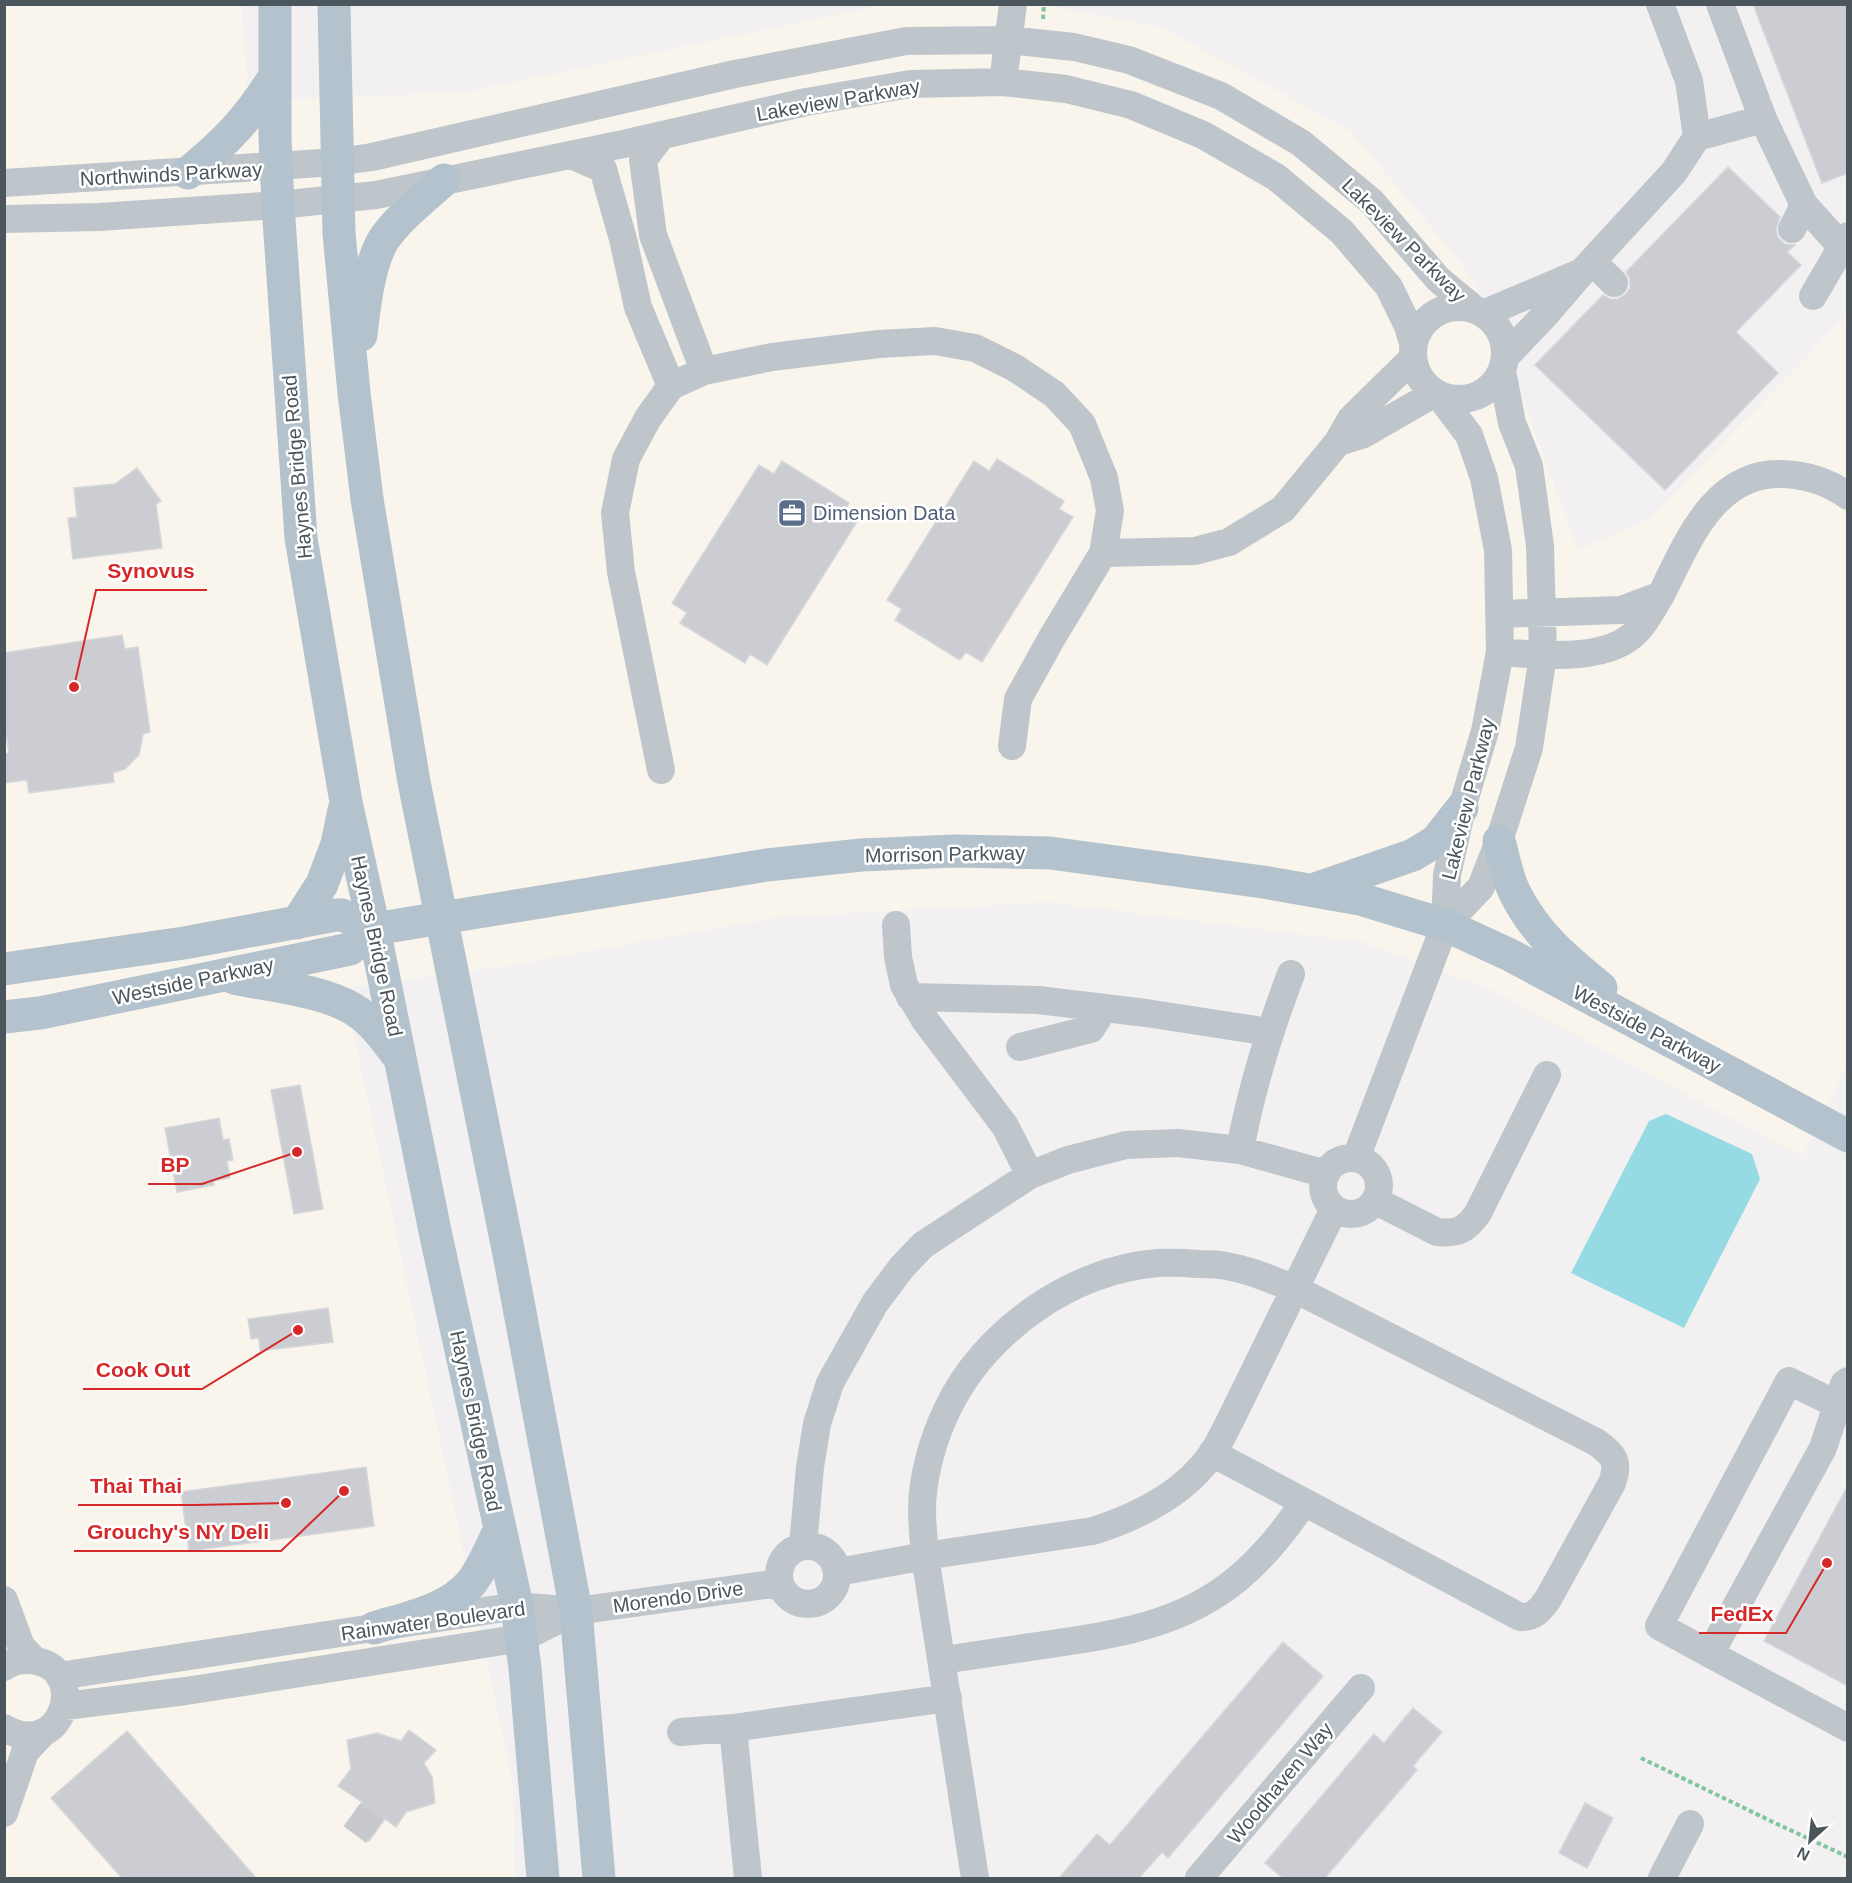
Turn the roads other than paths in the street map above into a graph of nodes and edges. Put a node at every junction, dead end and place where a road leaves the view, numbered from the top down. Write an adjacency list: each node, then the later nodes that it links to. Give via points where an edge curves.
1 (275, 4): 7 (main road, Haynes Bridge Road)
2 (334, 4): 13 (main road)
3 (1013, 4): 6 (street)
4 (1660, 4): 11 (street, via 1689,81)
5 (1719, 4): 9 (street)
6 (1008, 40): 8 (street); 13 (street, Lakeview Parkway, via 906,41); 25 (street, Lakeview Parkway, via 1074,46 1129,60 1221,96 1301,142 1372,202 1438,279)
7 (275, 76): 14 (main road, Haynes Bridge Road); 15 (main road, via 240,127)
8 (1004, 82): 10 (street, Lakeview Parkway, via 910,84 806,102); 26 (street, Lakeview Parkway, via 1066,89 1131,105 1203,135 1276,177 1342,232 1389,287 1408,326)
9 (1763, 119): 11 (street); 21 (street, via 1798,217)
10 (662, 135): 12 (street, Lakeview Parkway); 28 (street, via 643,160 653,235)
11 (1697, 137): 22 (street, via 1674,172)
12 (571, 155): 16 (street, Lakeview Parkway); 29 (street, via 603,169 638,307)
13 (337, 162): 14 (street, Northwinds Parkway); 18 (main road)
14 (276, 167): 15 (street, Northwinds Parkway); 19 (main road, Haynes Bridge Road)
15 (188, 173): 17 (street, Northwinds Parkway)
16 (444, 180): 18 (street, Lakeview Parkway); 30 (main road, via 383,241 370,280)
17 (4, 183)
18 (338, 199): 19 (street, Lakeview Parkway); 30 (main road)
19 (278, 205): 20 (street, Northwinds Parkway); 42 (main road, Haynes Bridge Road, via 300,538)
20 (4, 219)
21 (1844, 241): 24 (street)
22 (1587, 267): 23 (street); 25 (street); 27 (street)
23 (1614, 283)
24 (1813, 296)
25 (1478, 311): 26 (street, via 1457,306 1429,317 1419,329); 27 (street, via 1497,327 1504,341)
26 (1413, 350): 31 (street, via 1417,373); 32 (street, via 1351,419)
27 (1504, 364): 31 (street, via 1494,384 1482,394 1452,399); 36 (street, Lakeview Parkway, via 1512,423 1528,466 1540,546)
28 (704, 371): 29 (street); 34 (street, via 772,357 879,344 935,341 975,348 1054,394 1082,424 1104,478 1110,511)
29 (671, 386): 41 (street, via 626,459 615,513 621,572)
30 (354, 393): 46 (main road, via 414,782)
31 (1436, 393): 32 (street, via 1364,434); 37 (street, Lakeview Parkway, via 1468,435 1484,478 1498,550)
32 (1338, 442): 34 (street, via 1283,509 1229,542 1195,551)
33 (1848, 496): 35 (street, via 1801,475 1773,474 1742,483 1716,501 1692,532)
34 (1103, 553): 40 (street, via 1018,699)
35 (1661, 595): 36 (street, via 1621,610); 39 (street, via 1637,631 1625,640 1600,652)
36 (1542, 613): 37 (street); 39 (street, Lakeview Parkway)
37 (1499, 614): 38 (street, Lakeview Parkway)
38 (1500, 652): 39 (street); 43 (street, Lakeview Parkway, via 1485,730)
39 (1543, 655): 44 (street, Lakeview Parkway, via 1528,748)
40 (1012, 746)
41 (661, 770)
42 (345, 802): 47 (main road, via 337,844 322,884); 50 (main road, Haynes Bridge Road)
43 (1462, 808): 45 (main road, via 1436,841 1413,855); 49 (street, Lakeview Parkway, via 1447,875)
44 (1499, 841): 49 (street, Lakeview Parkway, via 1481,887); 57 (main road, via 1514,893 1550,945)
45 (1310, 890): 46 (main road, Morrison Parkway, via 1050,853 955,851 767,865); 49 (main road, Morrison Parkway, via 1360,899)
46 (442, 919): 50 (main road); 80 (main road)
47 (297, 923): 50 (main road, Westside Parkway, via 342,915); 51 (main road, Westside Parkway, via 184,944)
48 (896, 925): 54 (street, via 898,957)
49 (1445, 925): 57 (main road, Westside Parkway); 64 (street)
50 (374, 929): 53 (main road, Westside Parkway, via 350,949); 60 (main road, Haynes Bridge Road)
51 (4, 969)
52 (1291, 974): 58 (street)
53 (220, 976): 56 (main road, Westside Parkway); 60 (main road, via 324,998 353,1009 380,1031)
54 (910, 997): 55 (street, via 1038,1000); 66 (street, via 1005,1126)
55 (1104, 1008): 58 (street); 59 (street, via 1091,1029)
56 (4, 1017)
57 (1650, 1030): 62 (main road, Westside Parkway)
58 (1269, 1032): 63 (street)
59 (1020, 1047)
60 (401, 1060): 73 (main road, Haynes Bridge Road)
61 (1547, 1076): 67 (street, via 1469,1225 1449,1233 1437,1232)
62 (1848, 1136)
63 (1239, 1150): 65 (street); 66 (street, via 1178,1143 1126,1145)
64 (1356, 1158): 65 (street, via 1339,1161); 67 (street, via 1377,1174 1380,1183)
65 (1326, 1174): 68 (street, via 1324,1193)
66 (1030, 1175): 74 (street, via 923,1245 875,1303 830,1383 817,1424)
67 (1376, 1201): 68 (street, via 1362,1212 1343,1213)
68 (1334, 1209): 69 (street)
69 (1295, 1289): 71 (street); 72 (street, via 1596,1442 1610,1452 1616,1472 1548,1599 1528,1617 1520,1617); 75 (street, via 1225,1265 1158,1263 1086,1281 1016,1322 986,1350 947,1409 926,1475 922,1509)
70 (1844, 1399): 83 (street, via 1823,1448); 83 (street, via 1789,1381 1659,1626)
71 (1212, 1454): 72 (street); 75 (street, via 1173,1492 1118,1523 1093,1531)
72 (1304, 1502): 85 (street, via 1266,1552 1240,1577 1190,1609 1130,1631)
73 (500, 1529): 79 (main road, Haynes Bridge Road); 81 (main road, via 471,1583 455,1598)
74 (803, 1546): 76 (street, via 822,1549); 77 (street, via 787,1555 781,1564)
75 (925, 1556): 76 (street); 85 (street)
76 (838, 1572): 77 (street, via 828,1598 810,1605 791,1599)
77 (780, 1583): 80 (street, Morendo Drive)
78 (4, 1600): 84 (street, via 21,1646)
79 (517, 1606): 80 (street, Rainwater Boulevard); 81 (street, Rainwater Boulevard); 82 (main road, Haynes Bridge Road)
80 (576, 1611): 82 (street, Rainwater Boulevard); 99 (main road)
81 (374, 1628): 87 (street, Rainwater Boulevard)
82 (522, 1638): 90 (street, Rainwater Boulevard); 98 (main road, Haynes Bridge Road)
83 (1710, 1654): 93 (street)
84 (34, 1660): 86 (street, via 20,1660); 87 (street)
85 (943, 1660): 89 (street)
86 (4, 1667)
87 (59, 1676): 90 (street)
88 (1361, 1688): 102 (street, Woodhaven Way)
89 (948, 1698): 92 (street); 101 (street)
90 (65, 1706): 95 (street, via 55,1725)
91 (4, 1728): 95 (street, via 27,1737)
92 (733, 1728): 94 (street); 100 (street)
93 (1848, 1728)
94 (681, 1732)
95 (42, 1734): 96 (street, via 25,1752)
96 (4, 1813)
97 (1690, 1824): 103 (street)
98 (543, 1878)
99 (599, 1878)
100 (748, 1878)
101 (975, 1878)
102 (1199, 1878)
103 (1662, 1878)

